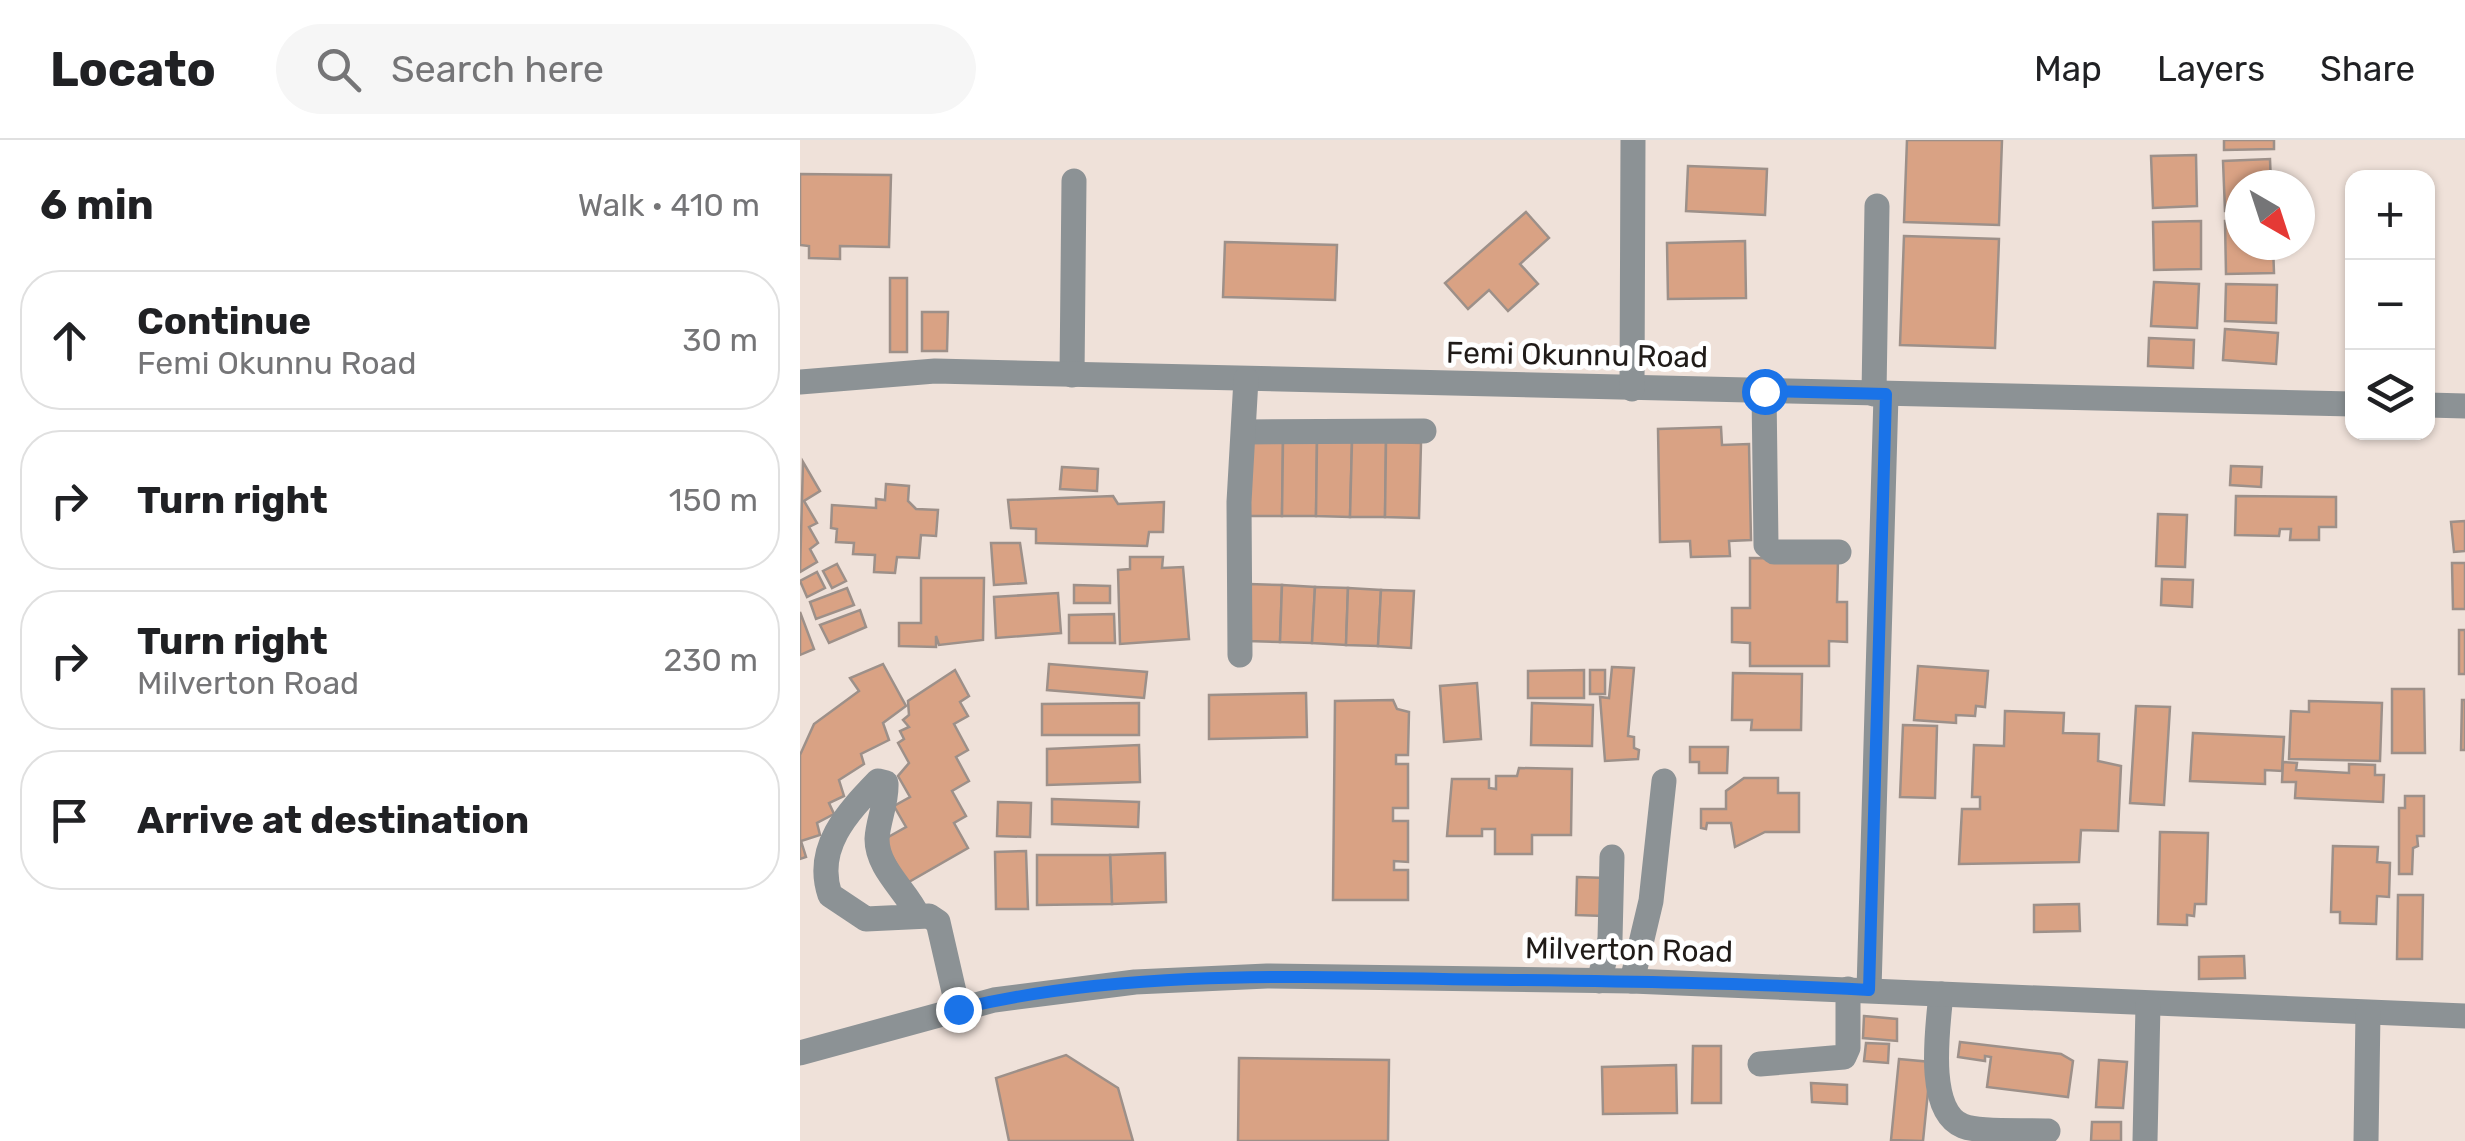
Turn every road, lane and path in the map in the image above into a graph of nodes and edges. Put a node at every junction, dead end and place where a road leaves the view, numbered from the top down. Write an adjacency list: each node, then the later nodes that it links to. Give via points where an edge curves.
1 (1633, 140): 7 (street)
2 (1074, 182): 4 (street)
3 (1877, 206): 9 (street)
4 (1072, 374): 5 (street, Femi Okunnu Road); 6 (street, Femi Okunnu Road, via 935,372)
5 (1246, 379): 7 (street, Femi Okunnu Road); 14 (street)
6 (800, 382)
7 (1632, 389): 8 (street, Femi Okunnu Road)
8 (1764, 391): 9 (street, Femi Okunnu Road); 15 (street, via 1766,545 1774,552)
9 (1880, 394): 10 (street, Femi Okunnu Road); 22 (street)
10 (2345, 404)
11 (2435, 405): 12 (street)
12 (2465, 406)
13 (1424, 430): 14 (street)
14 (1246, 432): 16 (street, via 1239,502)
15 (1839, 552)
16 (1240, 655)
17 (1664, 781): 20 (street, via 1651,902)
18 (1612, 857): 21 (street, via 1610,939)
19 (918, 916): 19 (street, via 866,919 830,895 824,879 837,828 878,781 886,784 880,853); 25 (street, via 938,922)
20 (1632, 981): 21 (street, Milverton Road); 22 (street, Milverton Road)
21 (1598, 982): 25 (street, Milverton Road, via 1248,977 1135,982)
22 (1859, 990): 23 (street, Milverton Road); 29 (street, via 1844,1057)
23 (1941, 994): 24 (street, Milverton Road); 30 (street, via 1937,1075 1947,1114 1963,1126)
24 (2148, 1005): 26 (street, Milverton Road); 31 (street)
25 (958, 1009): 28 (street, Milverton Road)
26 (2368, 1013): 27 (street, Milverton Road); 32 (street)
27 (2465, 1016)
28 (800, 1052)
29 (1760, 1064)
30 (2048, 1131)
31 (2145, 1141)
32 (2366, 1141)

